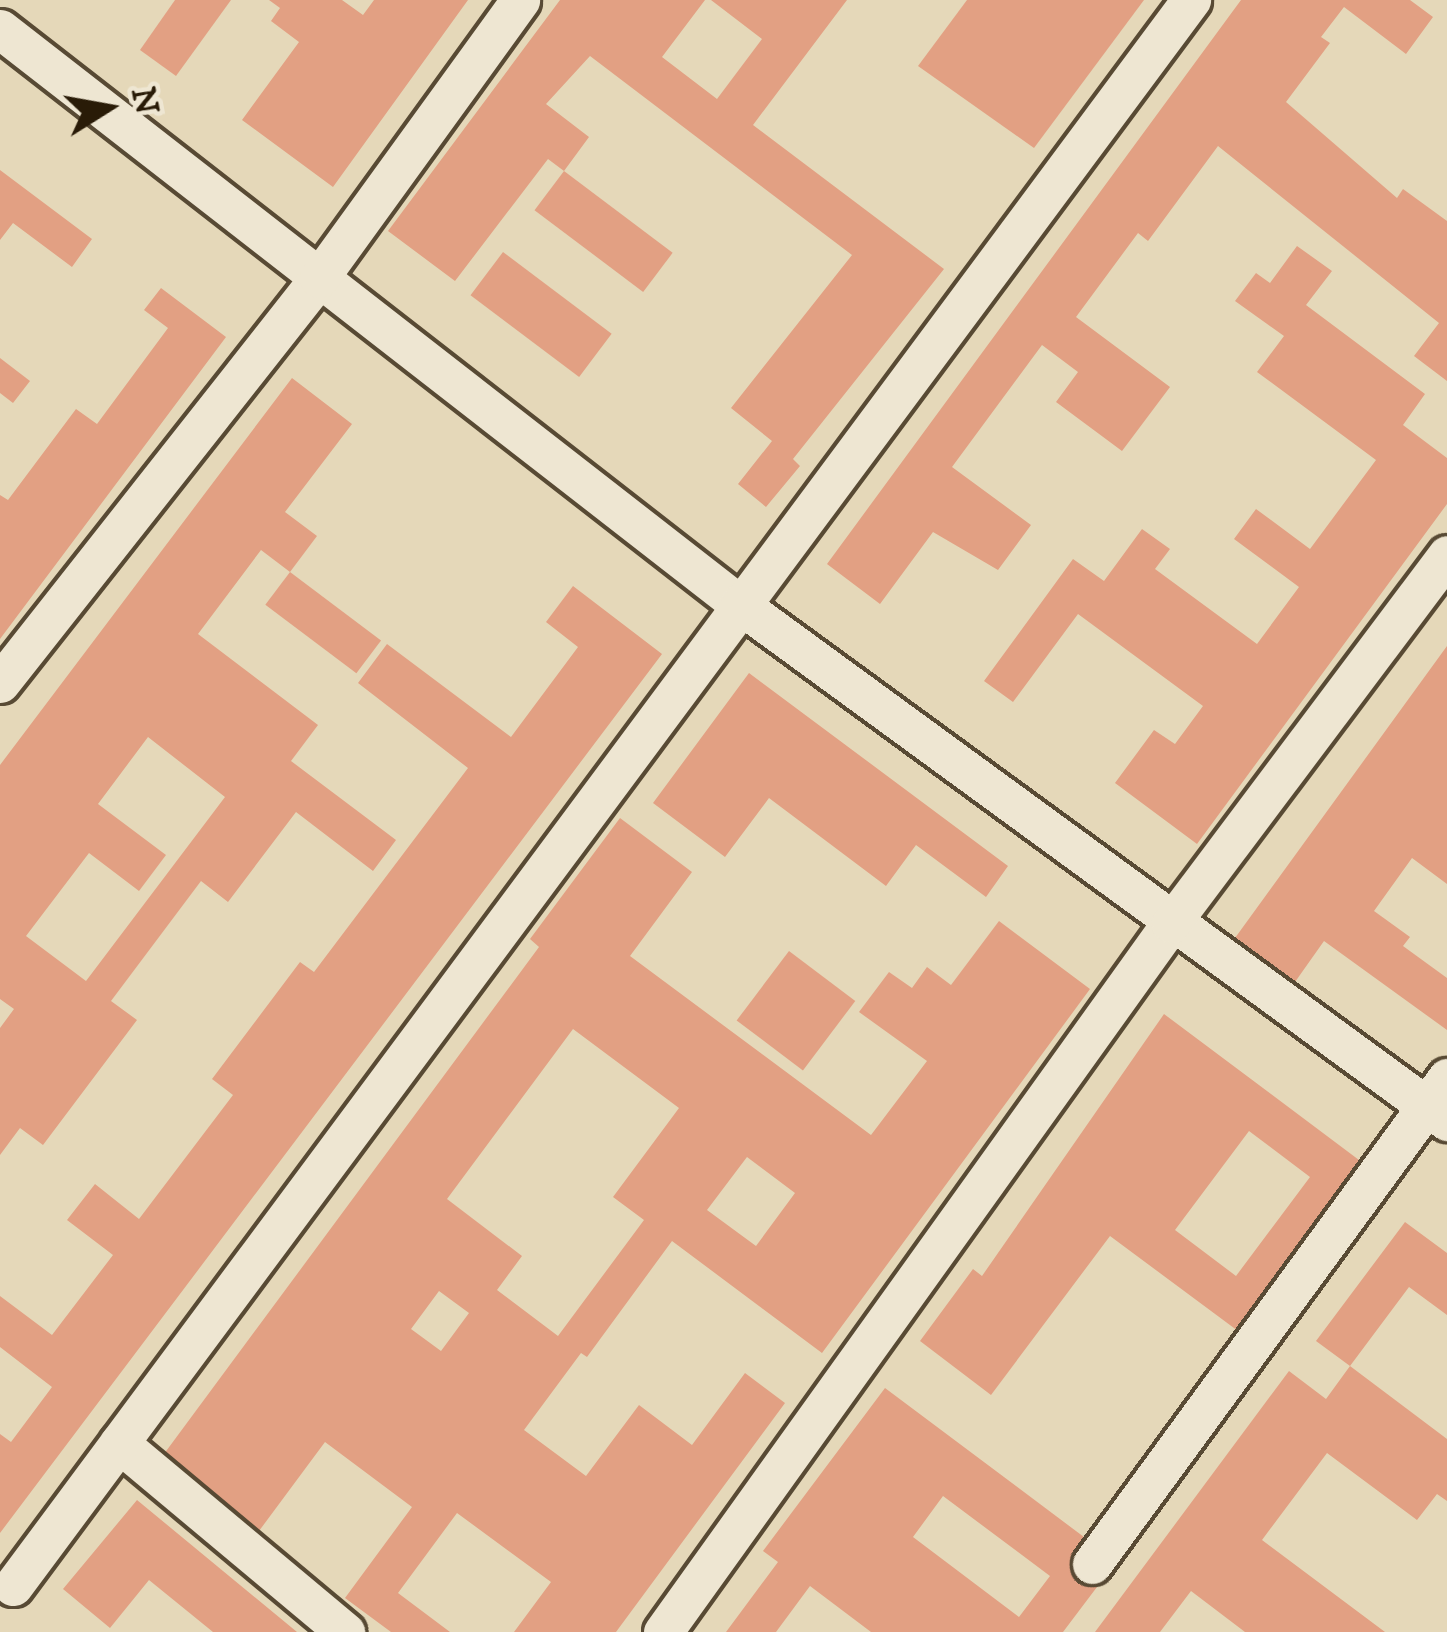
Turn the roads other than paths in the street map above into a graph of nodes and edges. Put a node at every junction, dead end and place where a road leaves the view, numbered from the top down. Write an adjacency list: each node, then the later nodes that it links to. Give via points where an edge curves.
1 (520, 0): 4 (street)
2 (1191, 0): 6 (street)
3 (0, 29): 4 (street)
4 (319, 278): 6 (street); 7 (street)
5 (1447, 555): 8 (street)
6 (739, 604): 8 (street); 10 (street)
7 (0, 683)
8 (1171, 923): 9 (street); 14 (street)
9 (1440, 1101): 11 (street)
10 (118, 1443): 12 (street); 13 (street)
11 (1092, 1564)
12 (13, 1586)
13 (345, 1632)
14 (663, 1632)

